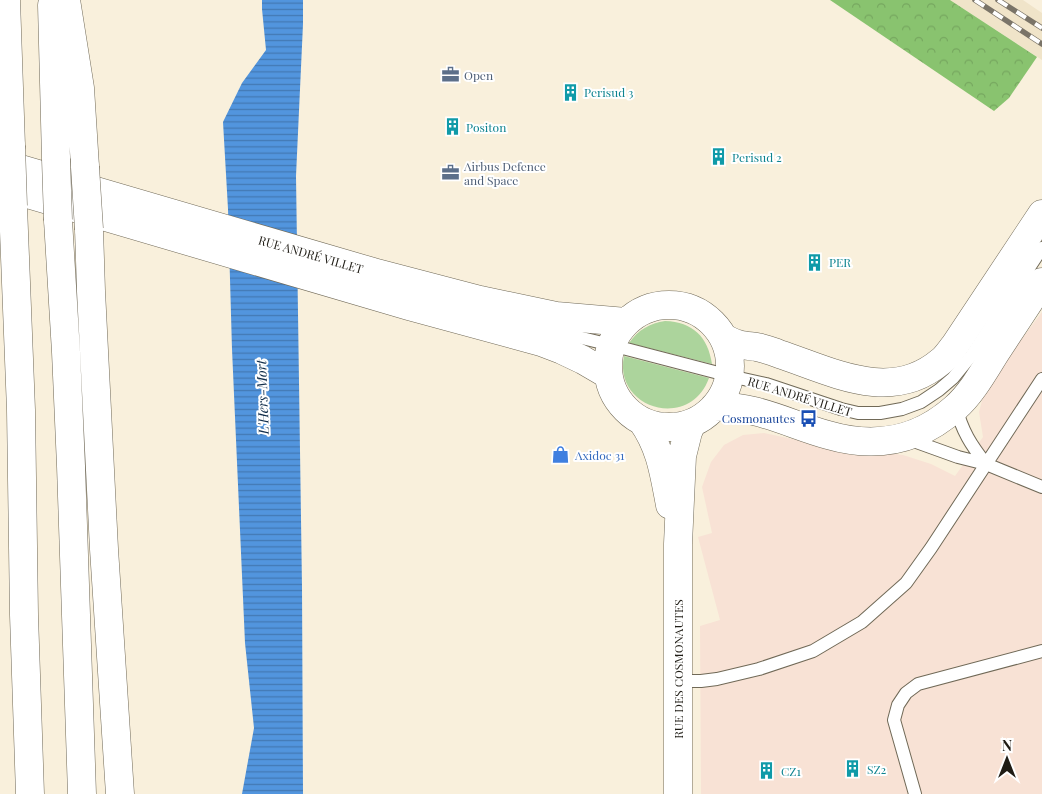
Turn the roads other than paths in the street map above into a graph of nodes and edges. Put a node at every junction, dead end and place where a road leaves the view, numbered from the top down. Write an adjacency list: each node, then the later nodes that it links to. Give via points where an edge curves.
1 (6, 0): 4 (main road)
2 (52, 0): 32 (main road, bridge)
3 (66, 0): 33 (main road, bridge, via 80,88)
4 (5, 154): 6 (main road, bridge); 8 (main road, RUE ANDRÉ VILLET)
5 (0, 174): 8 (lane)
6 (6, 196): 8 (main road, RUE ANDRÉ VILLET); 31 (main road, via 21,410)
7 (1042, 214): 17 (main road)
8 (182, 228): 10 (main road, RUE ANDRÉ VILLET)
9 (1042, 248): 17 (lane, RUE ANDRÉ VILLET)
10 (359, 280): 12 (lane, RUE ANDRÉ VILLET); 13 (main road, RUE ANDRÉ VILLET, via 570,318); 18 (main road, RUE ANDRÉ VILLET, via 409,306 540,342)
11 (1042, 282): 17 (main road)
12 (486, 314)
13 (626, 322): 15 (main road, via 658,306 676,306 694,310 709,320); 16 (main road)
14 (524, 324): 16 (lane)
15 (724, 338): 17 (main road, via 847,378 869,382 907,380 940,362); 19 (main road, via 730,357)
16 (611, 345): 18 (main road); 19 (lane, RUE ANDRÉ VILLET)
17 (971, 356): 19 (lane, RUE ANDRÉ VILLET, via 953,378 921,402 880,413 841,409 766,384); 21 (main road, via 972,388)
18 (608, 374): 23 (main road, via 611,389 619,402)
19 (730, 376): 22 (main road)
20 (1042, 379): 26 (lane)
21 (956, 407): 25 (main road, via 934,424); 26 (lane, via 966,436)
22 (714, 408): 24 (main road); 25 (main road, via 728,406 756,412 854,441 880,442)
23 (642, 421): 24 (main road, via 658,427); 28 (main road, RUE DES COSMONAUTES, via 660,458)
24 (692, 423): 28 (main road, RUE DES COSMONAUTES, via 682,456)
25 (901, 438): 26 (lane)
26 (986, 464): 27 (lane); 30 (lane, via 906,583 862,622 813,651 759,669 717,679)
27 (1042, 487)
28 (678, 544): 30 (main road, RUE DES COSMONAUTES)
29 (1042, 650): 35 (lane, via 918,684 906,693 894,720)
30 (678, 682): 34 (main road, RUE DES COSMONAUTES)
31 (30, 794)
32 (82, 794)
33 (120, 794)
34 (678, 794)
35 (915, 794)

